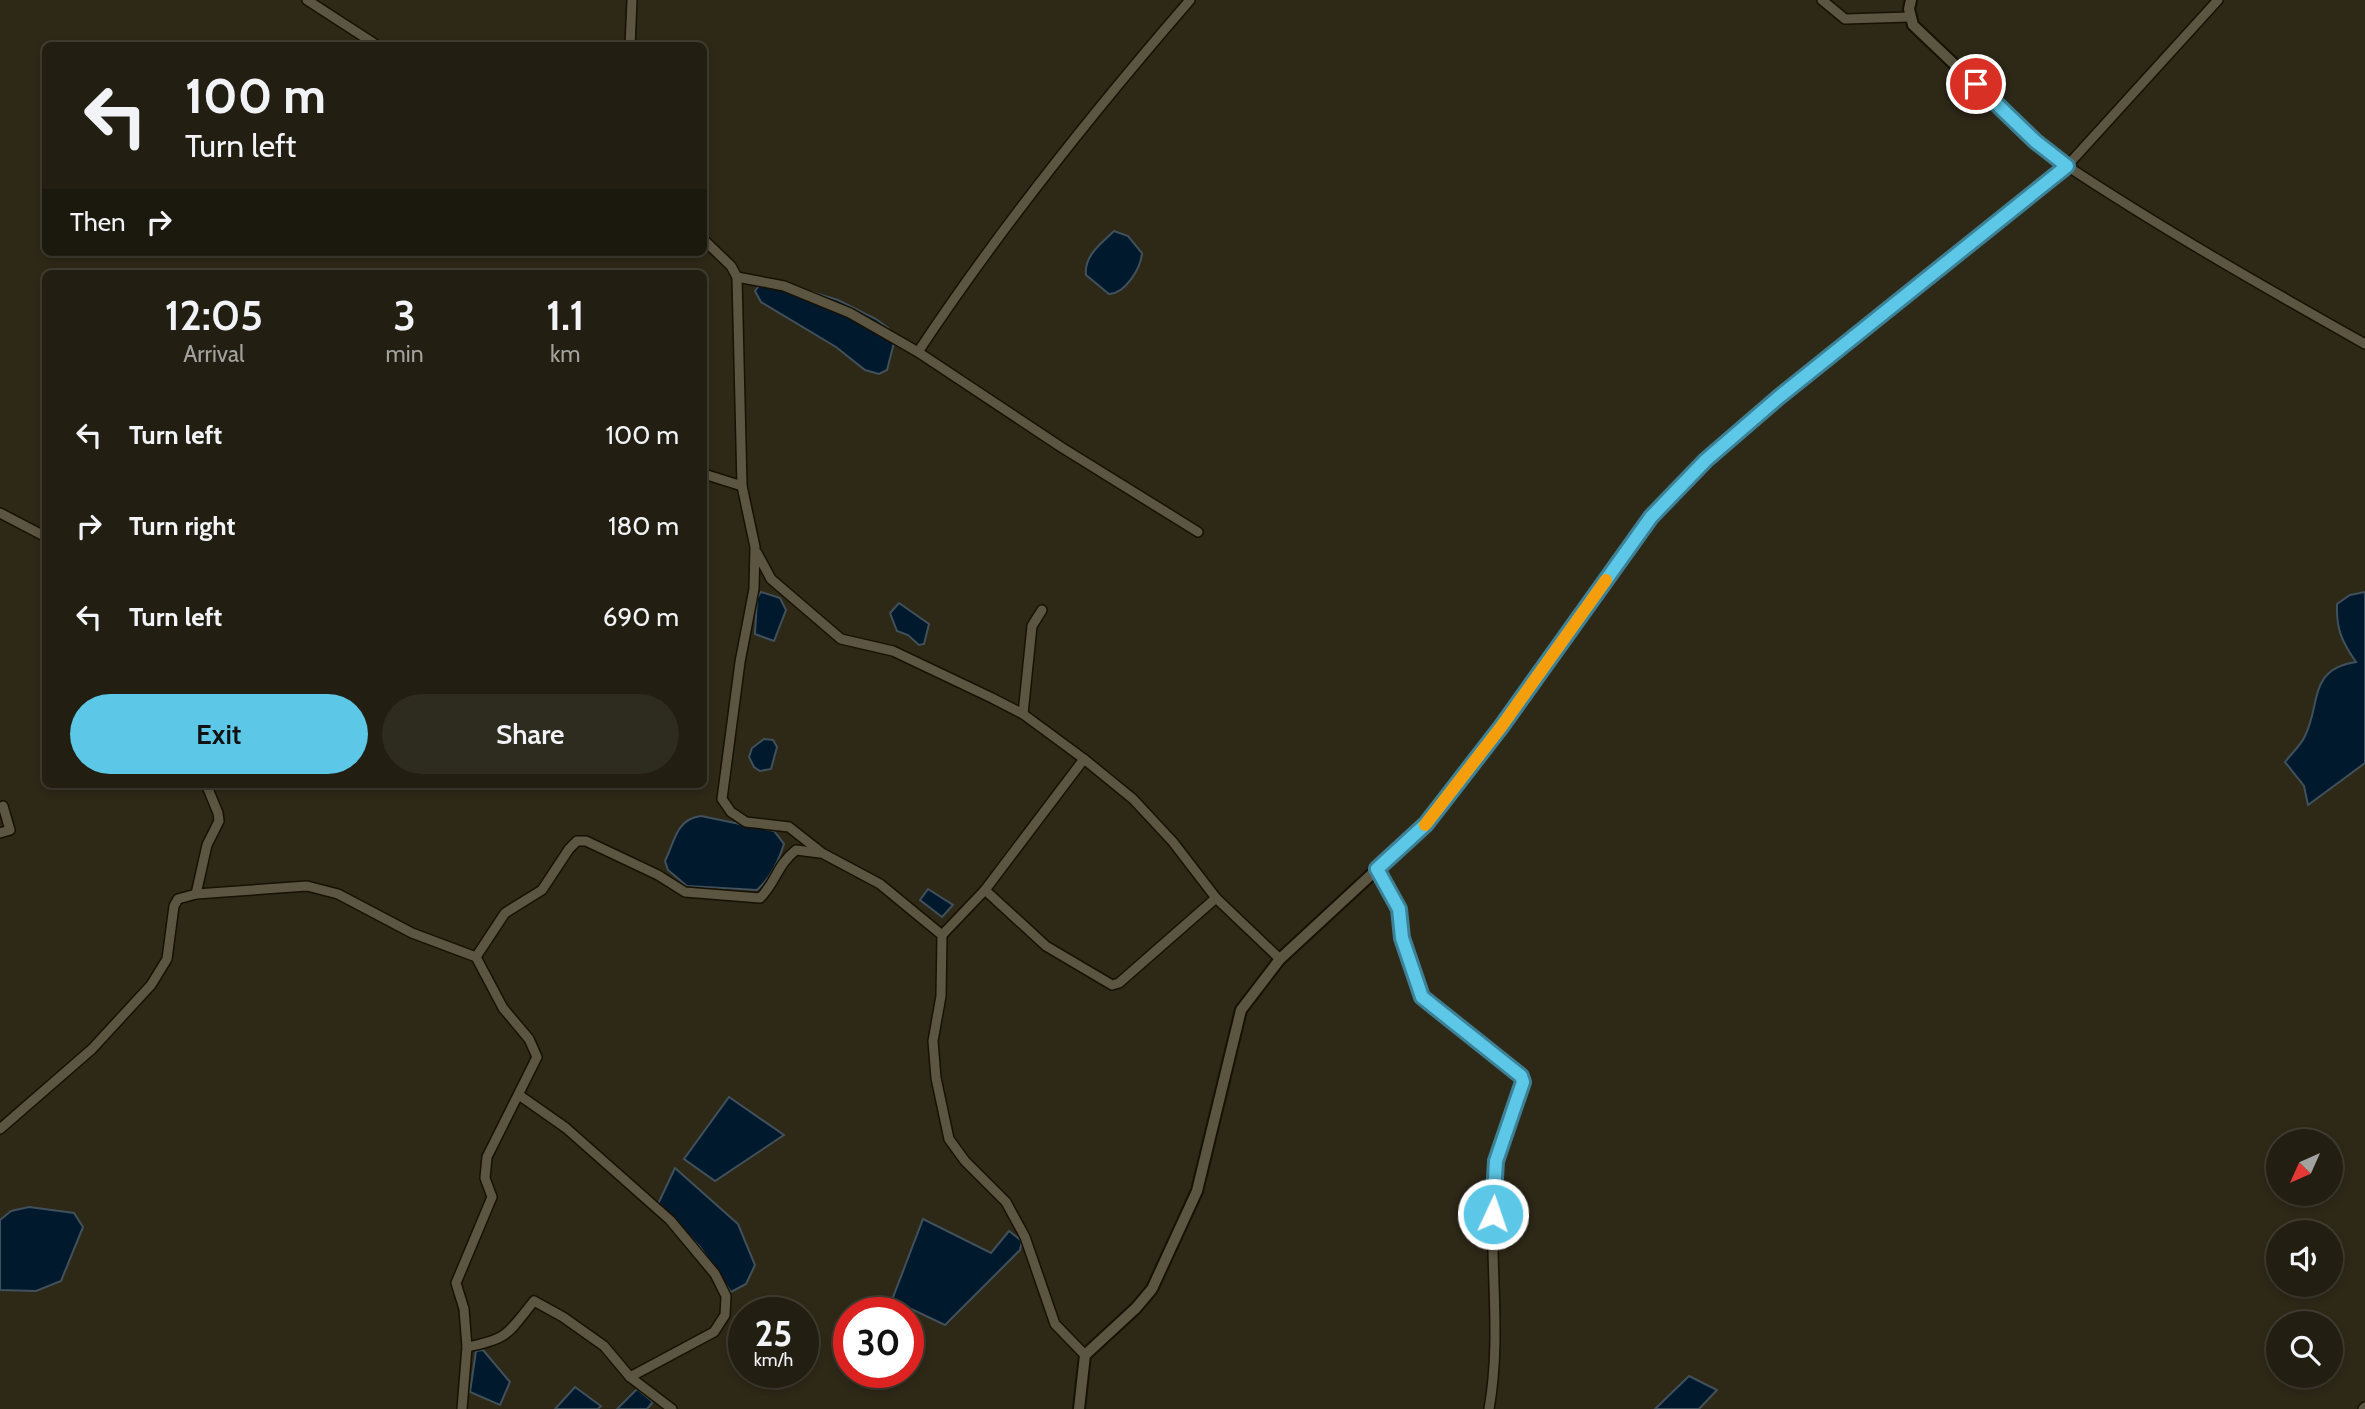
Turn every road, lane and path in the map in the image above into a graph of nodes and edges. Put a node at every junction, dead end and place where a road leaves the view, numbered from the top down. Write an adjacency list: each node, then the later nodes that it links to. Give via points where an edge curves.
1 (307, 0): 8 (street)
2 (632, 0): 9 (street)
3 (1190, 0): 14 (street, via 1050,169)
4 (1822, 0): 7 (street, via 1845,19)
5 (1911, 0): 7 (street)
6 (2218, 0): 10 (street)
7 (1909, 17): 10 (street, via 2035,141)
8 (372, 42)
9 (630, 42)
10 (2067, 166): 13 (street, via 2178,239); 28 (street, via 1706,460 1651,517 1426,824)
11 (707, 243): 12 (street)
12 (737, 277): 14 (street, via 784,286 850,313); 16 (street)
13 (2365, 344)
14 (918, 352): 18 (street)
15 (707, 475): 16 (street)
16 (742, 486): 20 (street)
17 (0, 513): 19 (street)
18 (1198, 532)
19 (42, 535)
20 (755, 547): 22 (street, via 771,579 841,639 893,652); 27 (street, via 754,589 722,799 746,822 789,827)
21 (1042, 610): 22 (street, via 1030,637)
22 (1023, 714): 23 (street)
23 (1084, 759): 29 (street); 31 (street, via 1133,799)
24 (208, 788): 30 (street, via 219,821 207,845)
25 (4, 806): 26 (street, via 10,830)
26 (0, 833)
27 (822, 853): 32 (street, via 880,884); 33 (street, via 796,850 780,863 770,888 760,898 746,899 684,892 632,862 578,841 542,890 505,913)
28 (1377, 869): 34 (street); 43 (street, via 1399,909 1402,938 1422,997 1523,1082 1496,1161 1491,1259 1495,1331)
29 (985, 890): 31 (street, via 1046,946 1112,985); 32 (street)
30 (196, 894): 33 (street, via 307,886 338,894 412,933); 36 (street, via 178,899 174,906 167,959 151,985 92,1049)
31 (1216, 898): 34 (street)
32 (942, 935): 38 (street, via 941,996 933,1041 949,1139 1006,1202 1024,1237 1055,1324)
33 (476, 957): 35 (street, via 503,1008 529,1039 537,1057)
34 (1280, 959): 38 (street, via 1241,1010 1197,1191 1152,1289)
35 (519, 1094): 37 (street, via 487,1157 485,1178 492,1197 456,1283); 39 (street, via 566,1128 670,1220 715,1274 726,1296 725,1315 714,1332)
36 (0, 1129)
37 (467, 1347): 39 (street, via 506,1336 534,1301 604,1346); 40 (street)
38 (1085, 1355): 42 (street)
39 (630, 1377): 41 (street)
40 (462, 1409)
41 (672, 1409)
42 (1079, 1409)
43 (1489, 1409)

